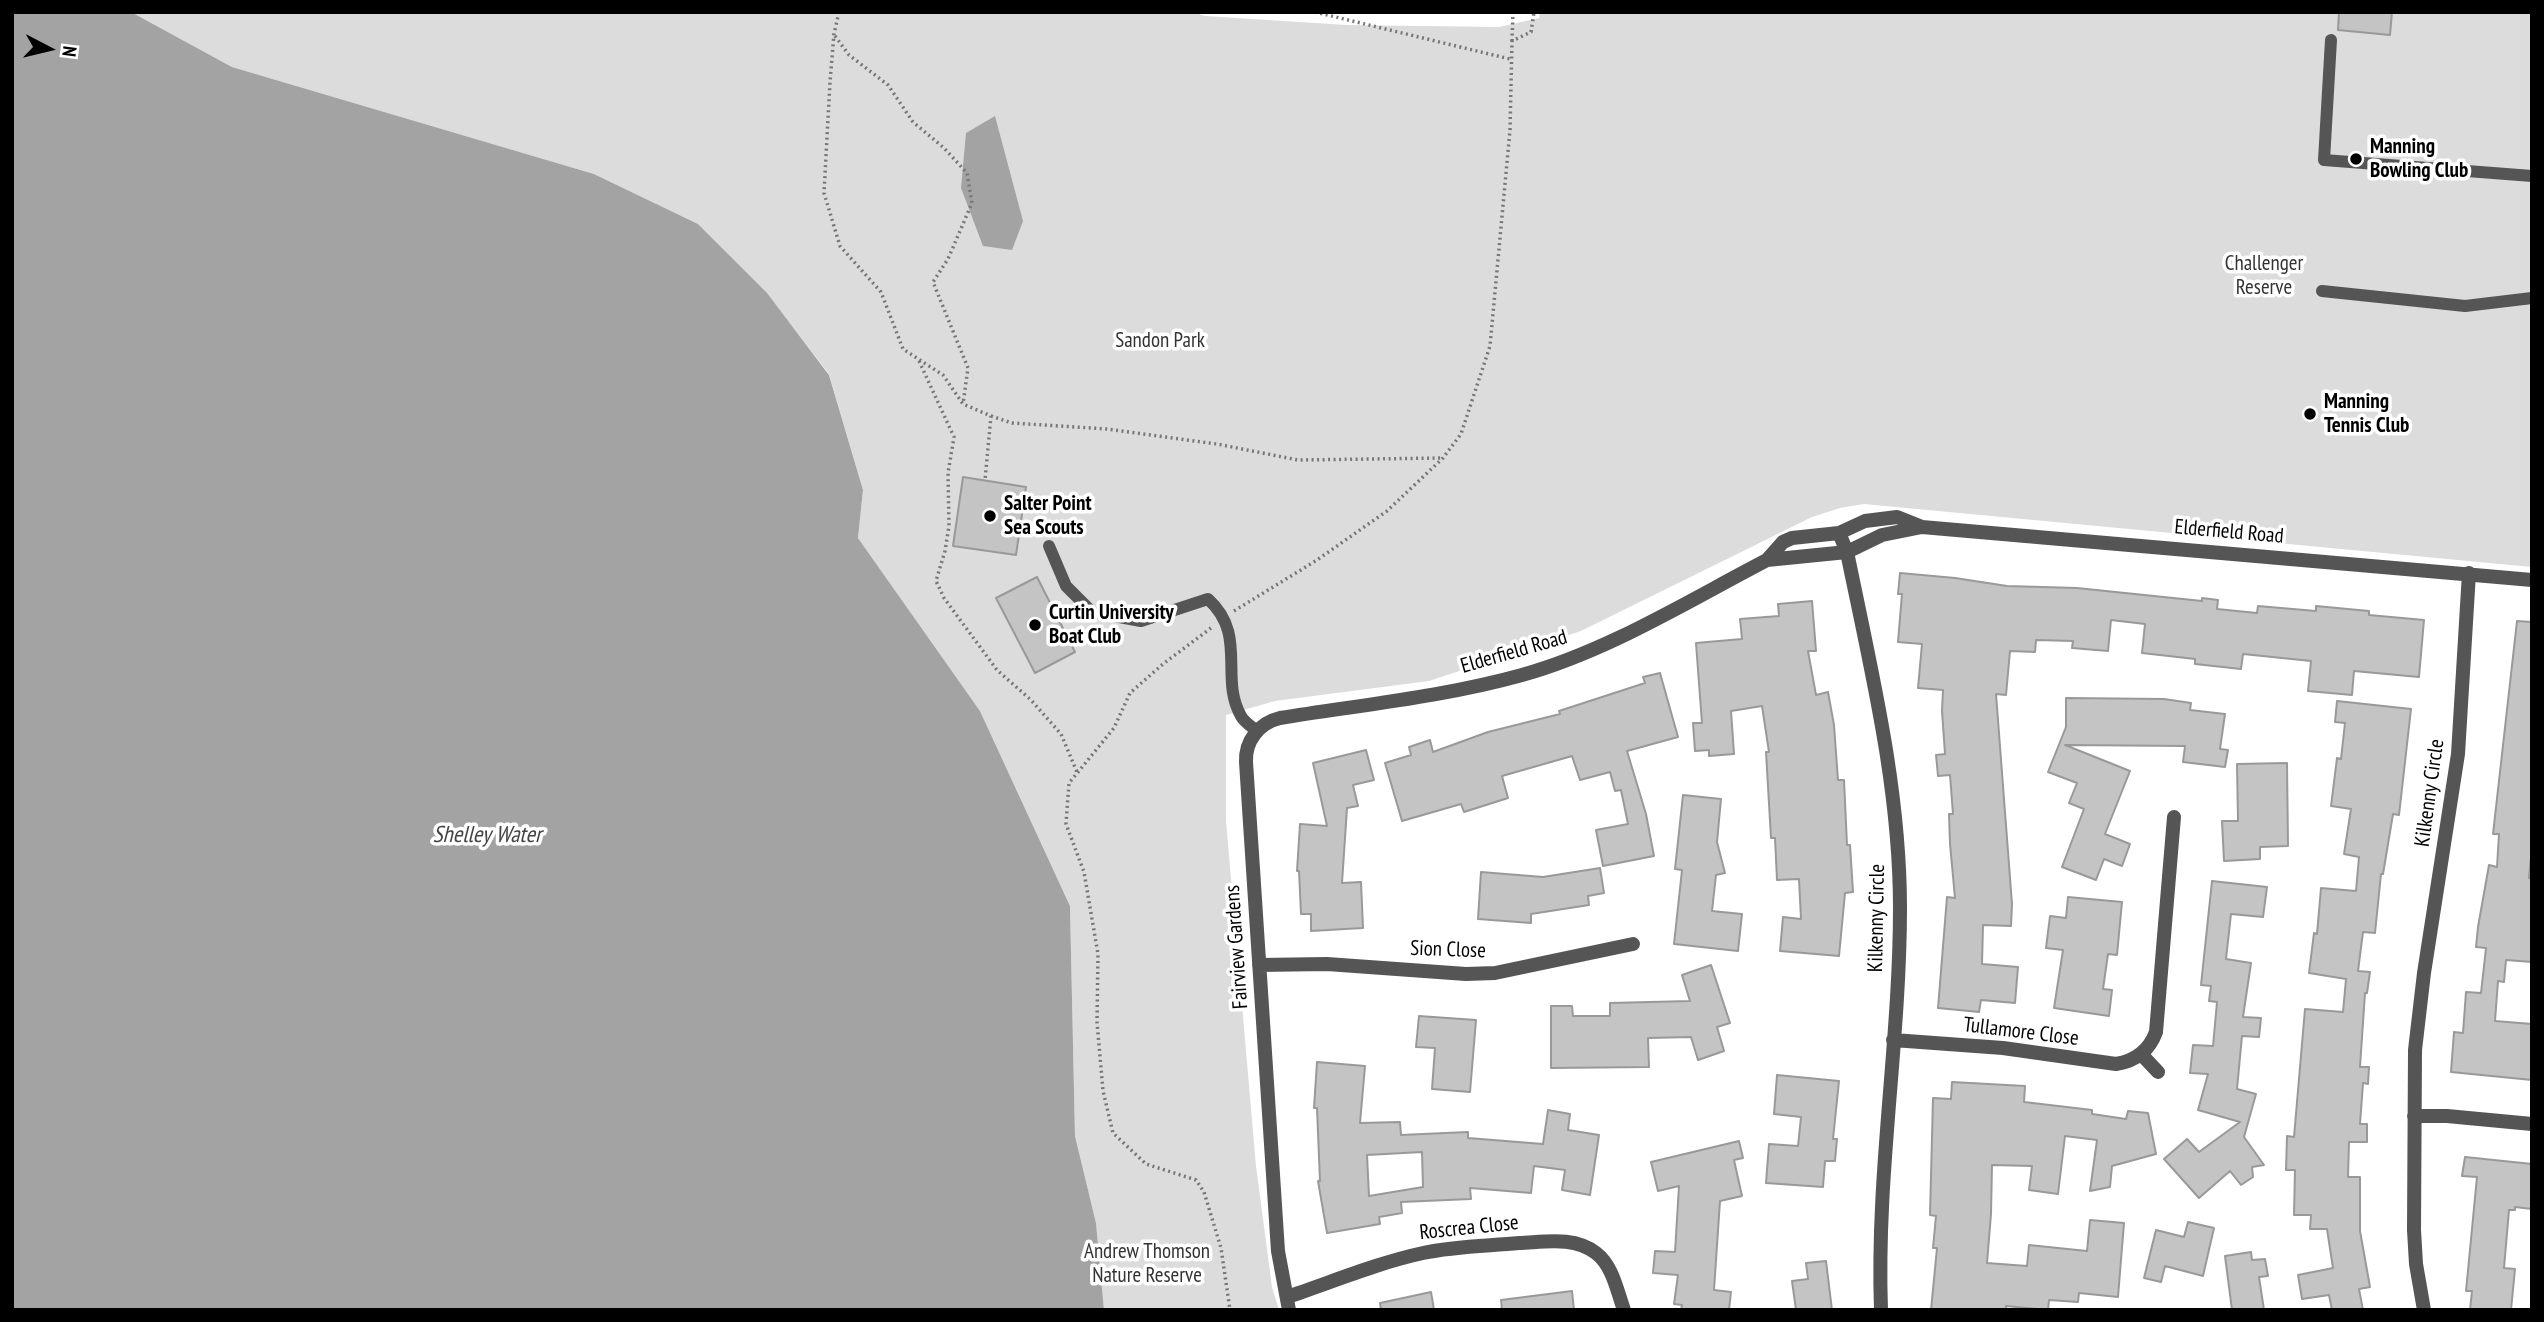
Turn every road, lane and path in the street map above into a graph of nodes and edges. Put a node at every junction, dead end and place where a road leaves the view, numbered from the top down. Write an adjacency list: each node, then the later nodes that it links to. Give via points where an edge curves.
1 (839, 12): 5 (path)
2 (1315, 12): 8 (path)
3 (1513, 12): 7 (path)
4 (1534, 12): 7 (path, via 1531,32)
5 (834, 34): 12 (path, via 824,193 840,246 881,292 903,349); 13 (path, via 849,55 888,85 913,122 967,173 972,203 933,282 968,368)
6 (2331, 40): 9 (lane, via 2324,160)
7 (1512, 41): 8 (path)
8 (1510, 59): 15 (path, via 1510,130 1490,346 1461,433)
9 (2532, 176)
10 (2322, 291): 11 (lane, via 2465,306)
11 (2532, 298)
12 (918, 359): 13 (path, via 943,375); 26 (path, via 954,437 948,472 949,526 936,581 997,670 1061,734)
13 (963, 404): 14 (path)
14 (990, 416): 15 (path, via 1012,423 1107,429 1217,444 1298,460); 16 (path)
15 (1443, 458): 24 (path, via 1387,511)
16 (985, 480)
17 (1922, 527): 18 (street, Elderfield Road, via 1889,517 1865,521); 20 (street, Elderfield Road, via 1881,536); 22 (street, Elderfield Road)
18 (1839, 533): 20 (street, Kilkenny Circle); 21 (street, Elderfield Road, via 1792,538)
19 (1049, 546): 24 (lane, via 1066,586 1092,612 1141,621 1208,599)
20 (1847, 552): 21 (street, Elderfield Road); 30 (street, Kilkenny Circle, via 1882,721 1895,811 1900,909)
21 (1767, 560): 25 (street, Elderfield Road, via 1587,653 1522,675 1459,690 1280,718)
22 (2469, 573): 23 (street, Elderfield Road); 33 (street, Kilkenny Circle, via 2458,754 2419,1012)
23 (2532, 580)
24 (1224, 618): 25 (lane, via 1238,708); 26 (path, via 1130,694 1114,728)
25 (1257, 731): 29 (street, Fairview Gardens, via 1246,751 1246,762)
26 (1077, 772): 36 (path, via 1069,783 1066,824 1084,872 1098,954 1097,1022 1112,1133 1146,1164 1196,1180 1221,1248)
27 (2175, 817): 31 (street, via 2156,1032)
28 (1633, 944): 29 (street, Sion Close, via 1495,973)
29 (1259, 965): 35 (street, Fairview Gardens, via 1278,1251)
30 (1893, 1040): 31 (street, Tullamore Close, via 2003,1048 2106,1064 2126,1063); 38 (street, Kilkenny Circle)
31 (2141, 1054): 32 (street)
32 (2158, 1072)
33 (2414, 1116): 34 (street); 39 (street, Kilkenny Circle, via 2416,1264)
34 (2532, 1124)
35 (1288, 1303): 37 (street, Roscrea Close, via 1397,1259 1448,1248 1560,1240 1598,1254 1613,1277)
36 (1230, 1310)
37 (1624, 1310)
38 (1881, 1310)
39 (2424, 1310)

